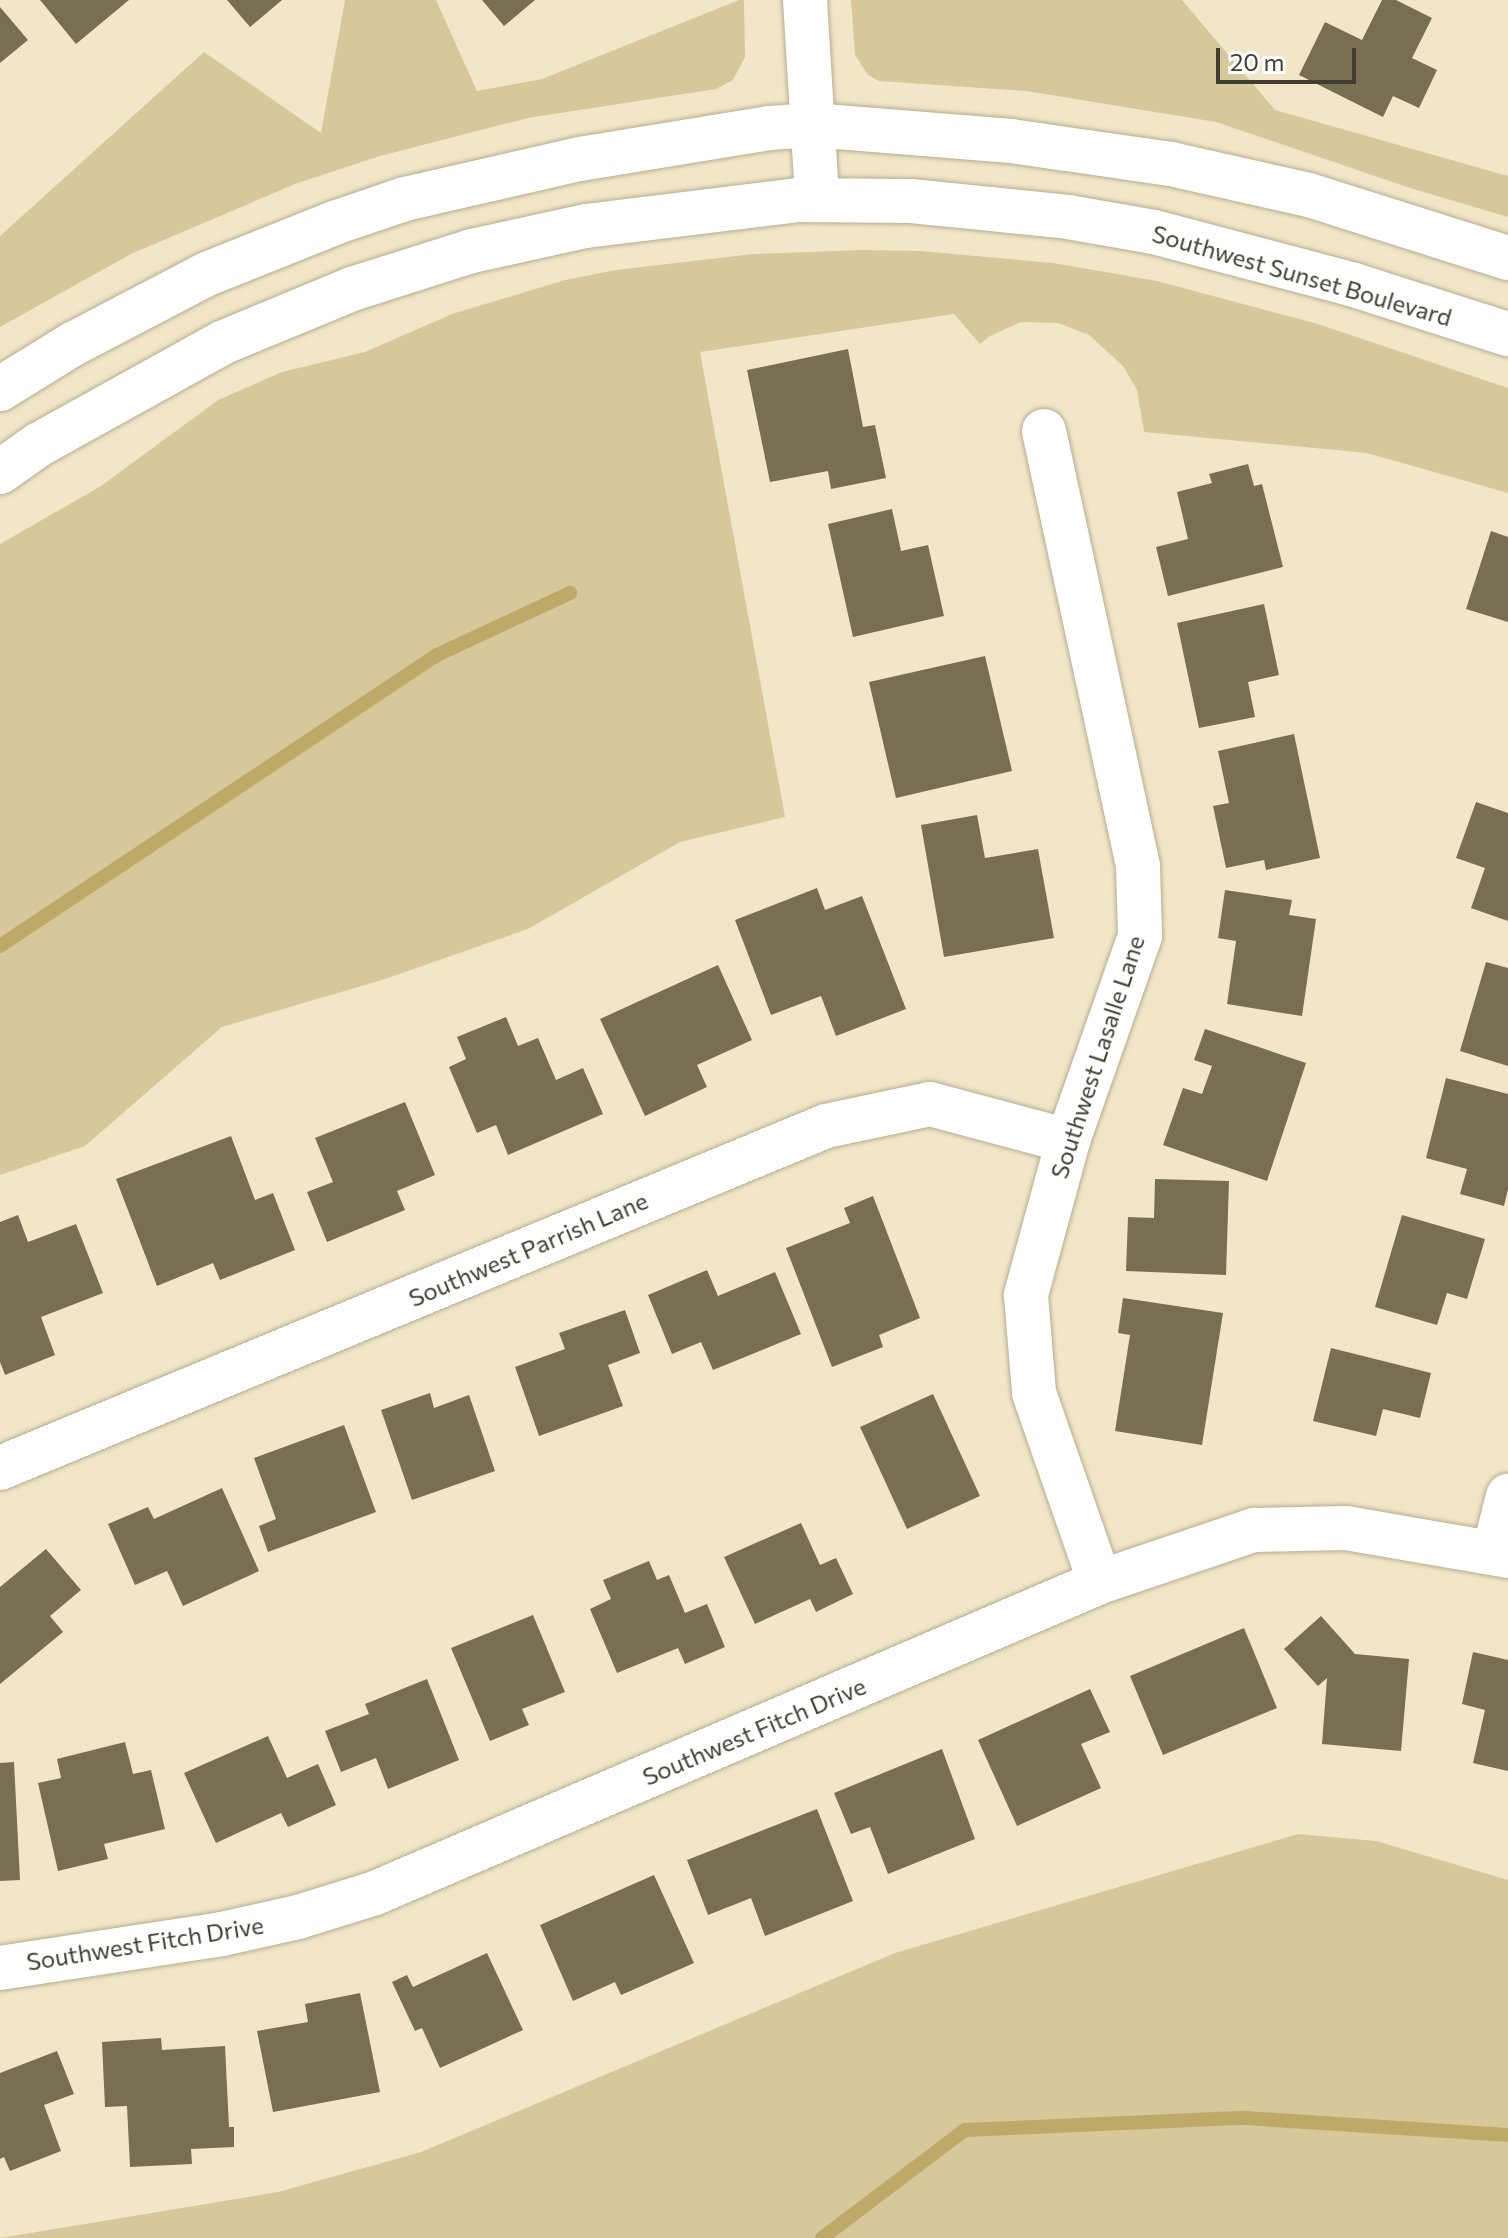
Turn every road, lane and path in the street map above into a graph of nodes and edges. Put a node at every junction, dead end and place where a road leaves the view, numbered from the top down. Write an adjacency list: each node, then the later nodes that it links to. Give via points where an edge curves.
1 (805, 0): 2 (street)
2 (812, 125): 3 (street); 4 (street, via 1011,141 1171,164 1309,195); 6 (street, via 580,159 405,199 207,274)
3 (817, 199): 5 (street, Southwest Sunset Boulevard, via 911,201 1154,232 1354,285); 8 (street, Southwest Sunset Boulevard, via 586,226 472,251 352,289 212,348)
4 (1508, 258)
5 (1508, 334)
6 (0, 389)
7 (1044, 431): 9 (street, Southwest Lasalle Lane, via 1138,867 1140,936)
8 (0, 472)
9 (1068, 1141): 10 (street, Southwest Parrish Lane, via 930,1104 826,1126); 13 (street, Southwest Lasalle Lane, via 1026,1295 1034,1393)
10 (0, 1468)
11 (1508, 1496): 12 (street)
12 (1501, 1554): 13 (street, Southwest Fitch Drive, via 1346,1528 1254,1530)
13 (1100, 1582): 14 (street, Southwest Fitch Drive, via 375,1893 222,1934)
14 (0, 1968)

